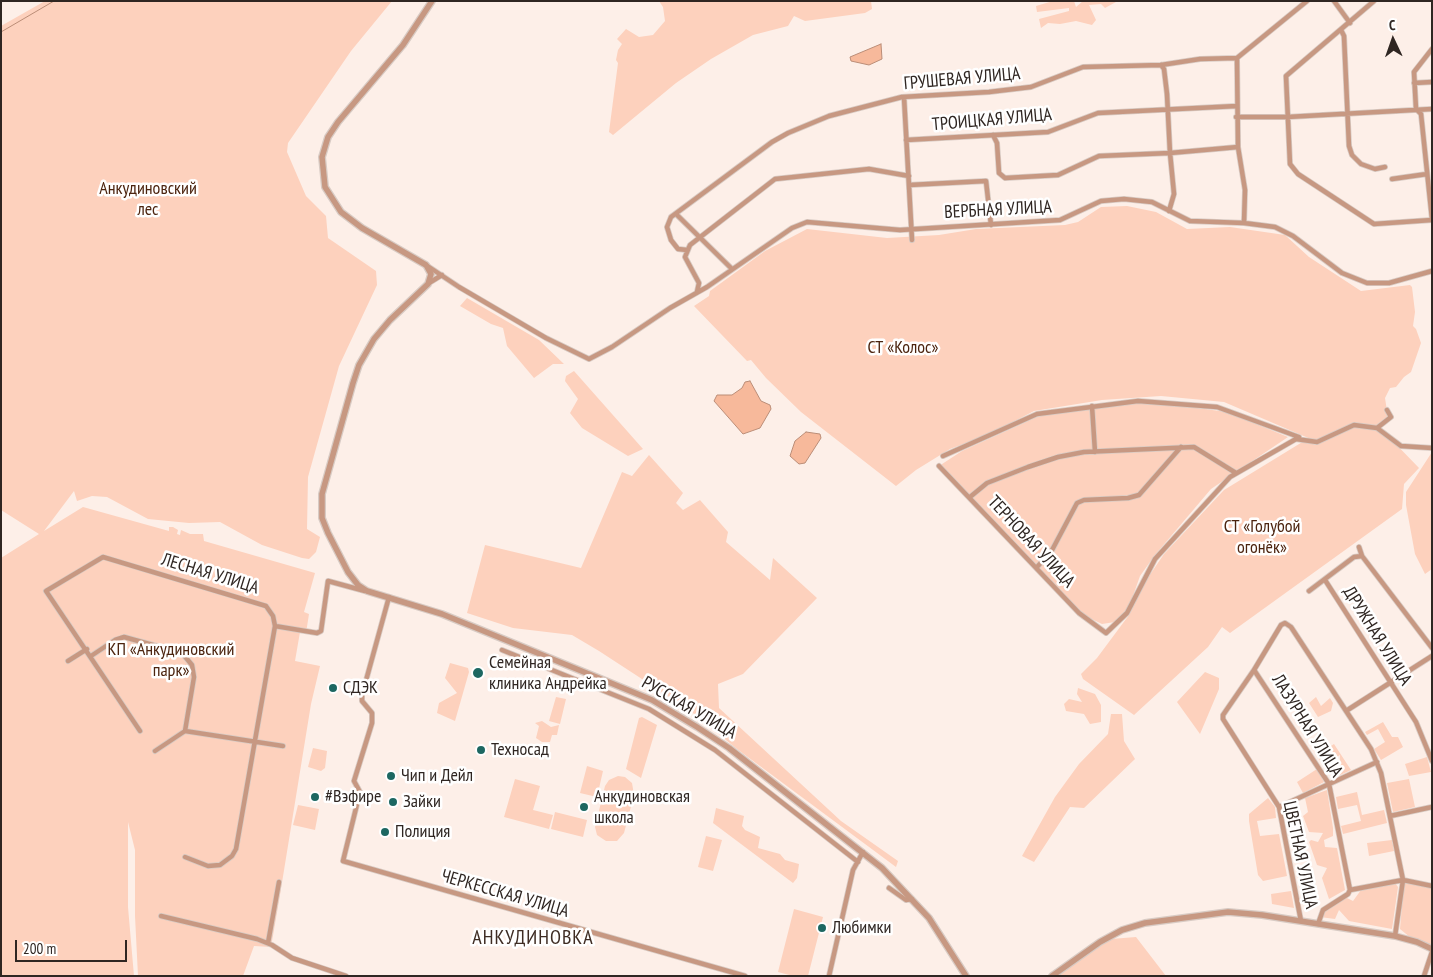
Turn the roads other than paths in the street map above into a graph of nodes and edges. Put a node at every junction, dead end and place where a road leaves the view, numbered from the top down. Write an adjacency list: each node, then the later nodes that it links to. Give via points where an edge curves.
1 (432, 1): 38 (street, via 403,45 338,122 325,144 321,163 325,187 341,212)
2 (1307, 1): 8 (street)
3 (1334, 1): 5 (street)
4 (1374, 1): 5 (street)
5 (1350, 22): 6 (street)
6 (1341, 30): 17 (street); 19 (street, via 1286,76)
7 (1432, 48): 11 (street, via 1414,72)
8 (1237, 58): 9 (street, ГРУШЕВАЯ УЛИЦА, via 1200,59); 13 (street)
9 (1161, 66): 12 (street, ГРУШЕВАЯ УЛИЦА, via 1083,67 1031,87); 15 (street, via 1165,72)
10 (1432, 82): 11 (street)
11 (1414, 83): 16 (street)
12 (904, 97): 21 (street); 30 (street, ГРУШЕВАЯ УЛИЦА, via 828,116 788,133)
13 (1237, 106): 15 (street, ТРОИЦКАЯ УЛИЦА); 18 (street)
14 (1432, 108): 16 (street)
15 (1166, 109): 20 (street, ТРОИЦКАЯ УЛИЦА, via 1098,113 1048,132); 23 (street)
16 (1416, 109): 17 (street); 25 (street, via 1421,114)
17 (1348, 114): 19 (street); 24 (street, via 1352,155 1361,164 1375,169)
18 (1236, 117): 19 (street); 22 (street)
19 (1287, 117): 31 (street, via 1290,164 1298,174 1374,224)
20 (993, 135): 21 (street, ТРОИЦКАЯ УЛИЦА); 23 (street, via 1002,177 1058,176 1099,156)
21 (906, 140): 26 (street)
22 (1238, 147): 23 (street); 32 (street, via 1245,190)
23 (1170, 153): 29 (street, via 1174,194)
24 (1385, 167)
25 (1427, 174): 27 (street); 31 (street)
26 (909, 176): 28 (street); 35 (street, via 873,169 775,179)
27 (1392, 179)
28 (909, 185): 33 (street, via 986,181); 34 (street)
29 (1169, 211): 32 (street, ВЕРБНАЯ УЛИЦА, via 1190,221); 33 (street, ВЕРБНАЯ УЛИЦА, via 1152,202 1114,199 1101,201 1060,220)
30 (676, 214): 35 (street); 37 (street, via 667,227 669,234 678,249)
31 (1432, 220)
32 (1244, 223): 40 (street, ВЕРБНАЯ УЛИЦА, via 1285,231 1342,273 1360,281 1389,283)
33 (991, 225): 34 (street, ВЕРБНАЯ УЛИЦА)
34 (910, 228): 36 (street); 39 (street, ВЕРБНАЯ УЛИЦА, via 864,228 816,222 800,224)
35 (700, 237): 37 (street); 39 (street)
36 (912, 240)
37 (687, 250): 43 (street, via 685,257 699,283)
38 (426, 265): 41 (street); 42 (street, via 431,274)
39 (732, 269): 43 (street, ВЕРБНАЯ УЛИЦА)
40 (1432, 271)
41 (442, 275): 42 (street); 43 (street, ВЕРБНАЯ УЛИЦА, via 585,359 612,347)
42 (428, 284): 60 (street, via 380,331 364,354 322,494 322,518 328,533 348,572)
43 (697, 292)
44 (1092, 406): 47 (street, via 1146,401 1217,407); 50 (street); 51 (street, via 1032,415)
45 (1387, 410): 46 (street, via 1391,417)
46 (1377, 428): 47 (street, via 1354,425 1317,442); 49 (street, via 1401,446)
47 (1300, 438): 53 (street, via 1291,440)
48 (1182, 446): 50 (street); 53 (street, via 1194,447); 57 (street, via 1139,495 1077,503 1051,552)
49 (1432, 448)
50 (1095, 452): 54 (street, via 1058,457 1028,467 988,484)
51 (943, 456)
52 (939, 466): 54 (street, ТЕРНОВАЯ УЛИЦА)
53 (1236, 473): 57 (street, ТЕРНОВАЯ УЛИЦА, via 1225,480 1154,559 1131,608 1108,632 1079,613)
54 (970, 497): 57 (street, ТЕРНОВАЯ УЛИЦА)
55 (1359, 547): 56 (street)
56 (1362, 556): 58 (street, via 1354,557 1333,570); 63 (street)
57 (1036, 567)
58 (1325, 580): 59 (street); 70 (street, ДРУЖНАЯ УЛИЦА)
59 (1309, 590)
60 (367, 592): 61 (street, РУССКАЯ УЛИЦА); 62 (street, via 328,581 321,630 317,633)
61 (389, 597): 83 (street, РУССКАЯ УЛИЦА, via 442,614 652,700 728,748); 99 (street, ЧЕРКЕССКАЯ УЛИЦА, via 362,695 362,701 372,713 372,723 355,776 360,792 343,861)
62 (275, 626): 64 (street, ЛЕСНАЯ УЛИЦА, via 274,616 266,606 103,557 46,591); 74 (street)
63 (1432, 648)
64 (87, 650): 66 (street, ЛЕСНАЯ УЛИЦА); 68 (street)
65 (502, 650): 85 (street, via 649,710 715,750)
66 (91, 656): 72 (street, ЛЕСНАЯ УЛИЦА); 73 (street, via 124,637 182,653 192,665 194,677)
67 (1432, 656): 70 (street)
68 (68, 661)
69 (1254, 670): 71 (street, ЛАЗУРНАЯ УЛИЦА, via 1285,623 1291,627); 79 (street, ЛАЗУРНАЯ УЛИЦА); 80 (street, ЦВЕТНАЯ УЛИЦА, via 1223,719)
70 (1390, 683): 71 (street); 77 (street, ДРУЖНАЯ УЛИЦА, via 1416,722)
71 (1346, 711): 78 (street)
72 (140, 731)
73 (185, 731): 74 (street); 76 (street)
74 (255, 742): 75 (street); 84 (street, via 236,849 232,856 220,865 208,866)
75 (283, 746)
76 (155, 751)
77 (1432, 761)
78 (1377, 762): 79 (street); 82 (street)
79 (1329, 784): 80 (street); 90 (street, ЛАЗУРНАЯ УЛИЦА)
80 (1279, 807): 93 (street, ЦВЕТНАЯ УЛИЦА)
81 (1432, 807): 82 (street)
82 (1390, 816): 86 (street)
83 (863, 852): 85 (street); 91 (street, РУССКАЯ УЛИЦА)
84 (185, 857)
85 (858, 862): 100 (street, via 853,870)
86 (1403, 880): 88 (street); 90 (street); 95 (street)
87 (279, 882): 96 (street)
88 (1432, 886)
89 (889, 888): 91 (street, via 906,900)
90 (1350, 890): 94 (street, ЦВЕТНАЯ УЛИЦА, via 1323,910)
91 (913, 899): 101 (street, РУССКАЯ УЛИЦА)
92 (161, 916): 96 (street)
93 (1301, 921): 94 (street); 102 (street, via 1228,912 1145,923 1110,936)
94 (1318, 924): 95 (street)
95 (1395, 936): 97 (street, via 1417,942)
96 (268, 943): 98 (street, via 292,958)
97 (1432, 951): 103 (street)
98 (346, 976)
99 (745, 976)
100 (829, 976)
101 (966, 976)
102 (1052, 976)
103 (1424, 976)

